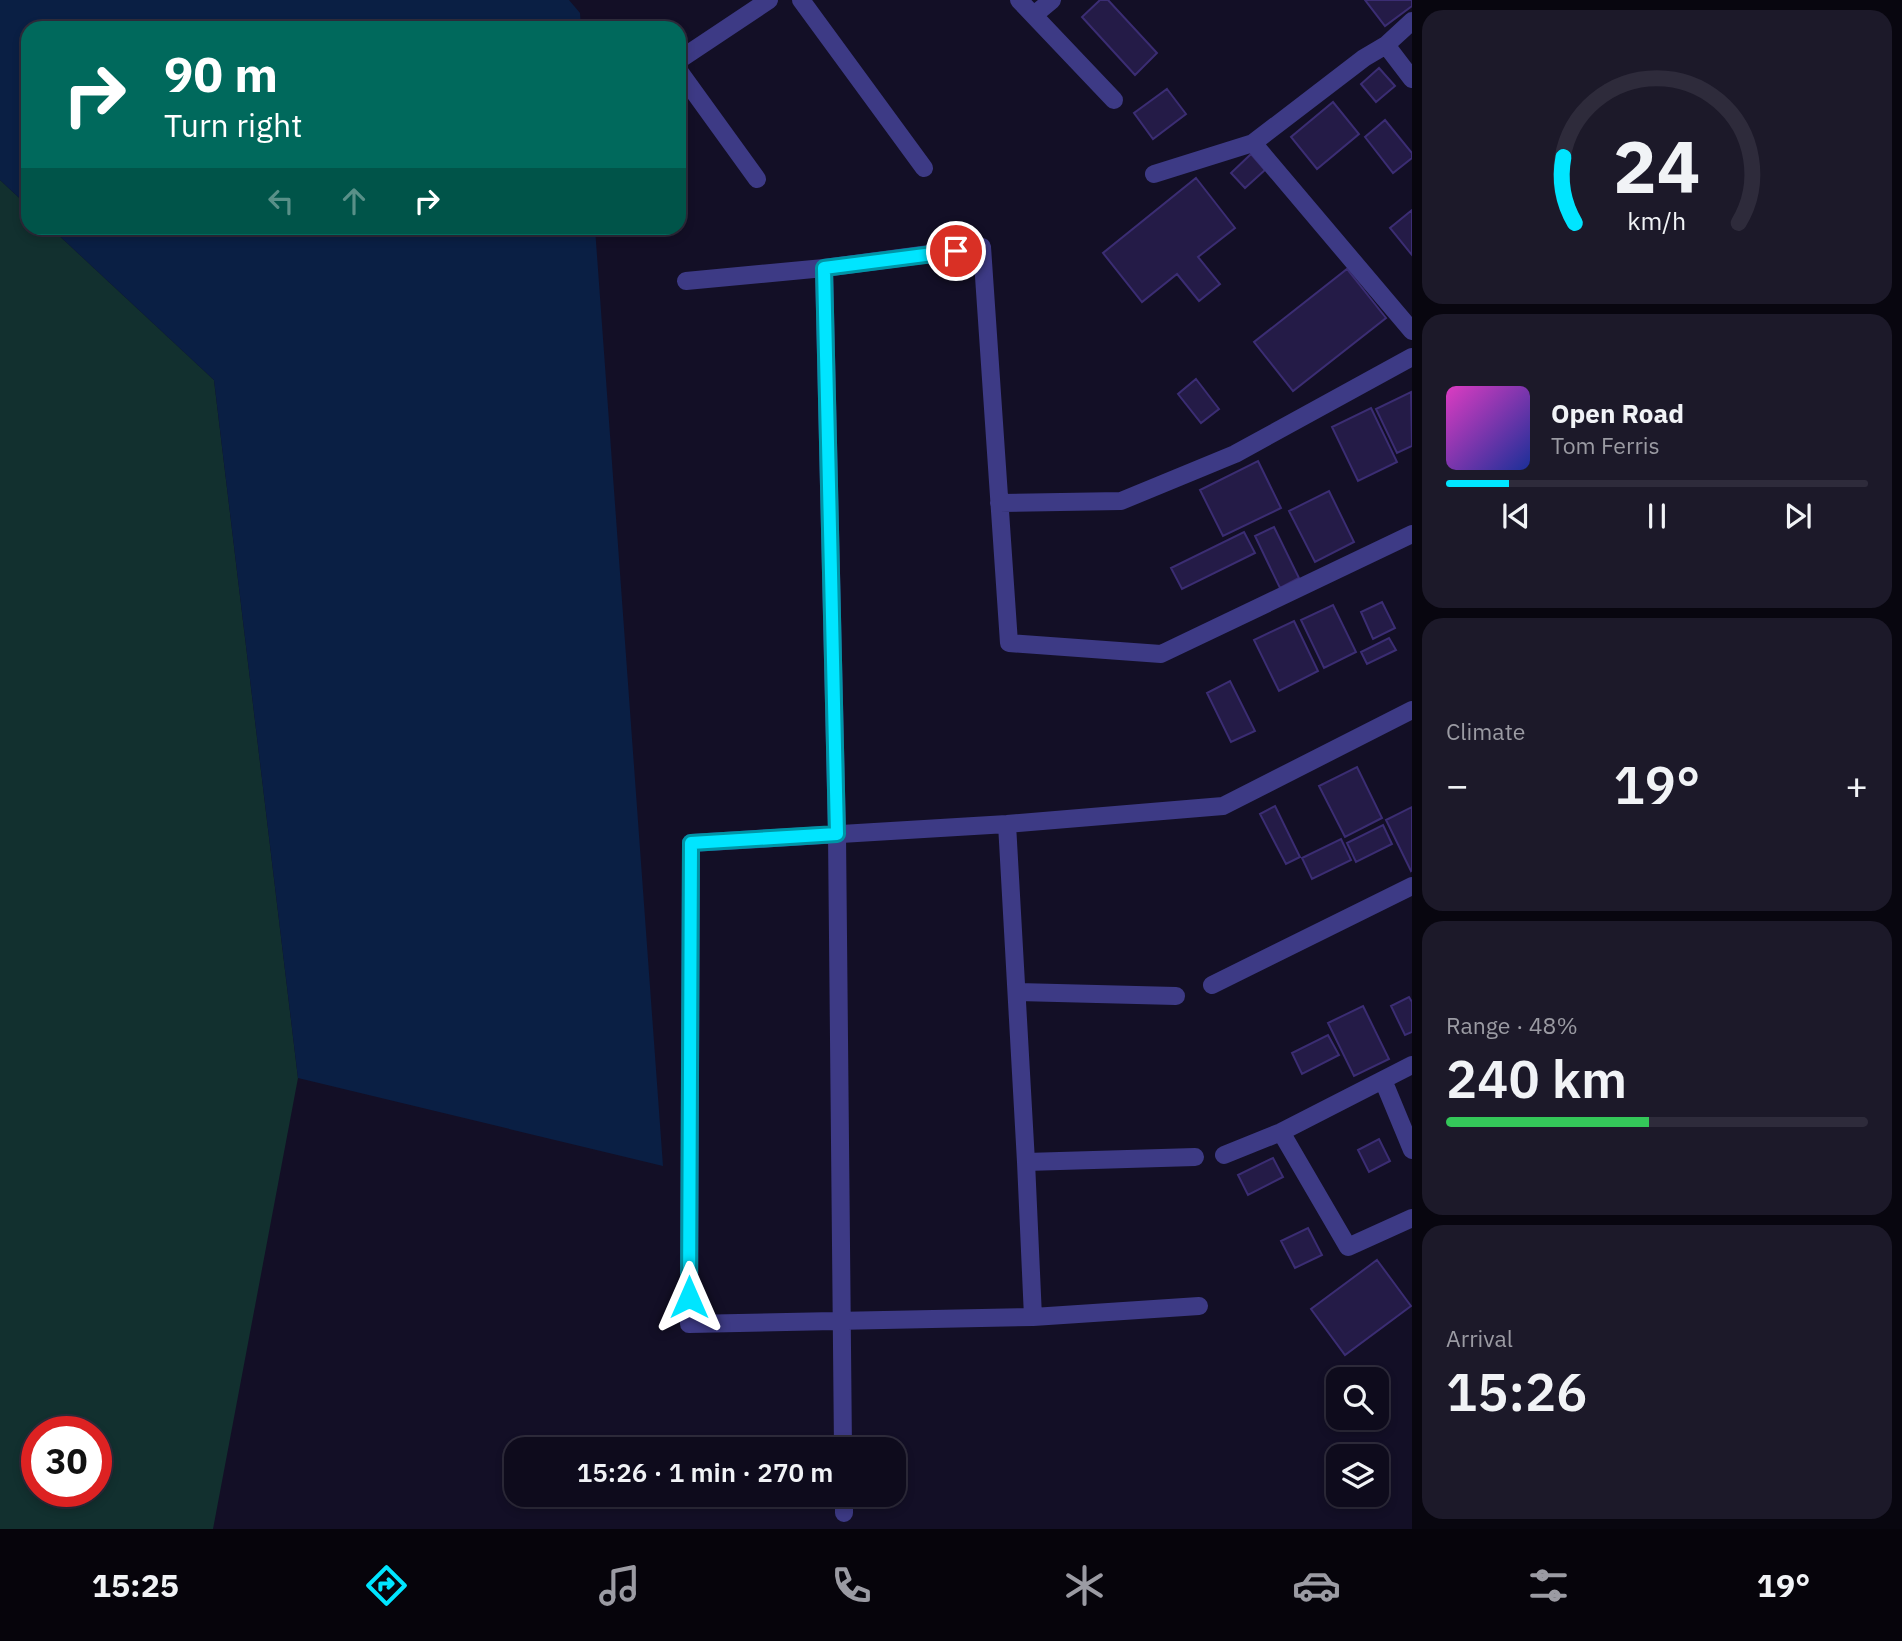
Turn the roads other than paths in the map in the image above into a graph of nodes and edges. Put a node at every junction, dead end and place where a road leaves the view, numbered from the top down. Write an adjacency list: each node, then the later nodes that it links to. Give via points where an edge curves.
1 (769, 0): 8 (street)
2 (801, 0): 13 (street)
3 (1020, 0): 5 (street)
4 (1052, 0): 5 (street)
5 (1034, 15): 11 (street)
6 (1412, 21): 7 (street)
7 (1386, 45): 9 (street); 12 (street)
8 (686, 55)
9 (1412, 79)
10 (686, 81): 15 (street)
11 (1114, 100)
12 (1253, 143): 14 (street); 18 (street)
13 (924, 168)
14 (1154, 174)
15 (757, 179)
16 (824, 268): 17 (street); 20 (street, via 982,247); 24 (street)
17 (686, 281)
18 (1412, 331)
19 (1412, 357): 20 (street, via 1235,454 1121,501)
20 (999, 503): 21 (street, via 1009,643 1161,654)
21 (1412, 534)
22 (1412, 710): 23 (street, via 1223,806)
23 (1007, 824): 24 (street); 27 (street)
24 (837, 834): 39 (street); 39 (street, via 691,843 688,1324)
25 (1412, 886): 26 (street)
26 (1212, 985)
27 (1018, 992): 28 (street); 35 (street)
28 (1176, 996)
29 (1412, 1065): 30 (street)
30 (1383, 1080): 31 (street); 32 (street)
31 (1281, 1132): 33 (street); 36 (street, via 1348,1247)
32 (1412, 1150)
33 (1224, 1155)
34 (1195, 1157): 35 (street)
35 (1027, 1162): 38 (street)
36 (1412, 1218)
37 (1199, 1306): 38 (street)
38 (1033, 1317): 39 (street)
39 (840, 1321): 40 (street)
40 (843, 1437)

